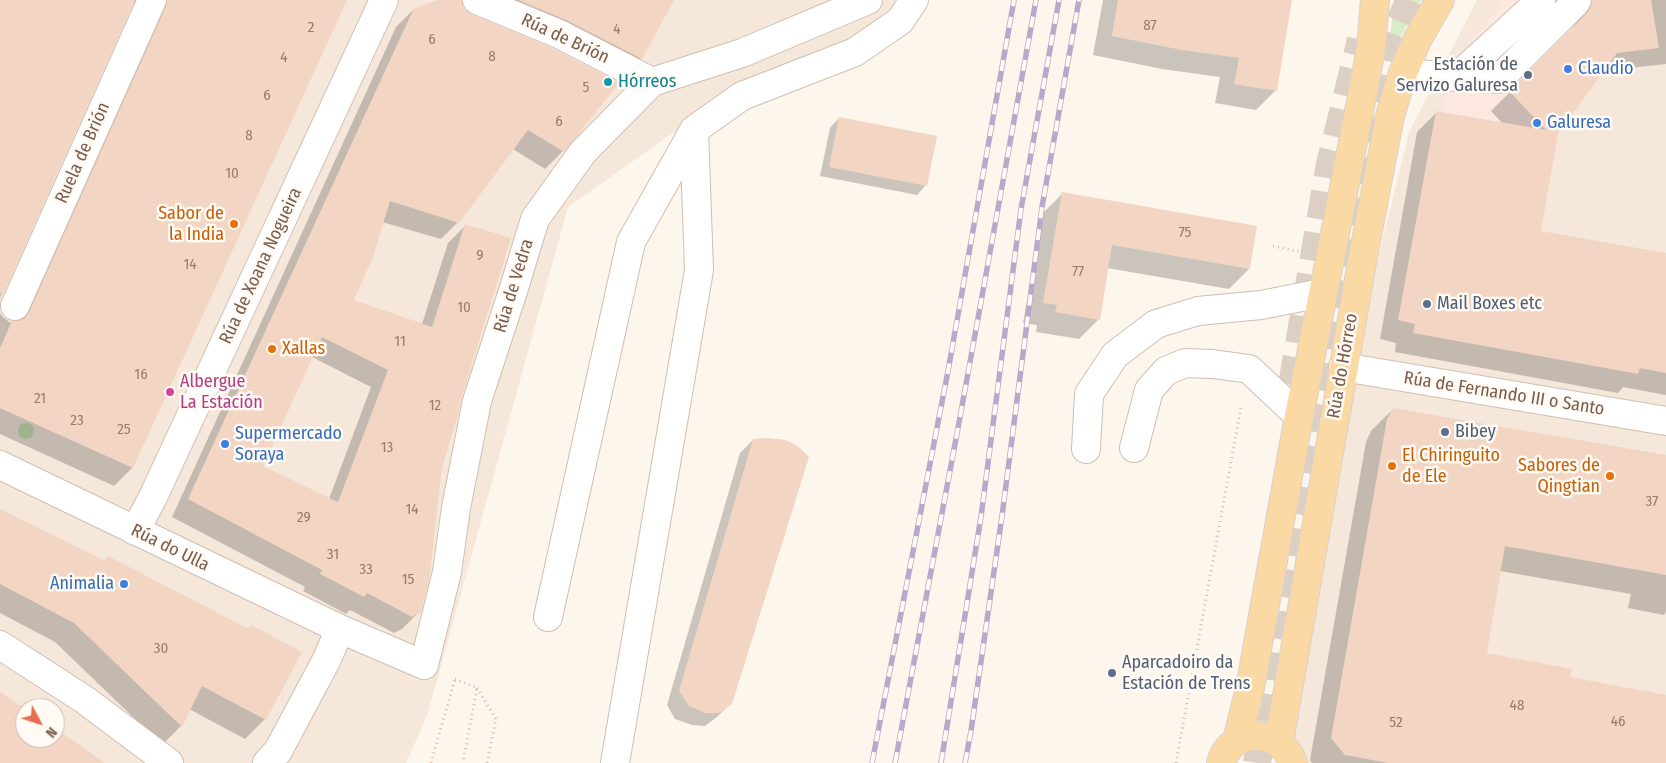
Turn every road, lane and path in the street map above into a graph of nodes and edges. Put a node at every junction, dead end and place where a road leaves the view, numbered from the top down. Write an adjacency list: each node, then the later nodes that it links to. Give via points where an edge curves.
1 (152, 0): 17 (street, Ruela de Brión)
2 (384, 0): 25 (street, Rúa de Xoana Nogueira)
3 (477, 0): 12 (street, Rúa de Brión, via 559,34)
4 (868, 0): 12 (street, Rúa de Vedra, via 742,53)
5 (914, 0): 13 (street, via 900,20 855,52 742,96)
6 (1375, 0): 16 (main road, Rúa do Hórreo, via 1371,48)
7 (1440, 0): 10 (main road, Rúa do Hórreo)
8 (1541, 0): 11 (street)
9 (1577, 0): 11 (street, via 1499,79)
10 (1403, 73): 11 (street); 18 (main road, Rúa do Hórreo, via 1378,173)
11 (1457, 77)
12 (652, 82): 29 (street, Rúa de Vedra, via 583,152 534,219 477,402 447,572)
13 (694, 130): 26 (street, via 631,242); 39 (street, via 699,270)
14 (1273, 246): 15 (path)
15 (1300, 252)
16 (1322, 293): 20 (main road, Rúa do Hórreo); 23 (street, via 1261,306 1198,310 1156,324 1115,355 1089,394)
17 (15, 306)
18 (1343, 367): 21 (street, Rúa de Fernando III o Santo); 33 (main road, Rúa do Hórreo)
19 (1242, 397): 40 (path)
20 (1299, 416): 22 (street, via 1249,369 1186,363 1166,371 1149,390); 32 (main road, Rúa do Hórreo, via 1250,688)
21 (1666, 421)
22 (1134, 448)
23 (1086, 449)
24 (0, 465): 25 (street, Rúa do Ulla)
25 (135, 531): 27 (street, Rúa do Ulla)
26 (548, 617)
27 (340, 630): 29 (street); 35 (street, via 278,751)
28 (0, 645): 34 (street, via 85,700)
29 (424, 665): 30 (path)
30 (455, 679): 31 (path); 36 (path)
31 (477, 688): 37 (path); 38 (path, via 496,719)
32 (1229, 752): 33 (main road, via 1247,737 1258,735 1269,738)
33 (1286, 753)
34 (170, 763)
35 (268, 763)
36 (431, 763)
37 (463, 763)
38 (487, 763)
39 (615, 763)
40 (1176, 763)

